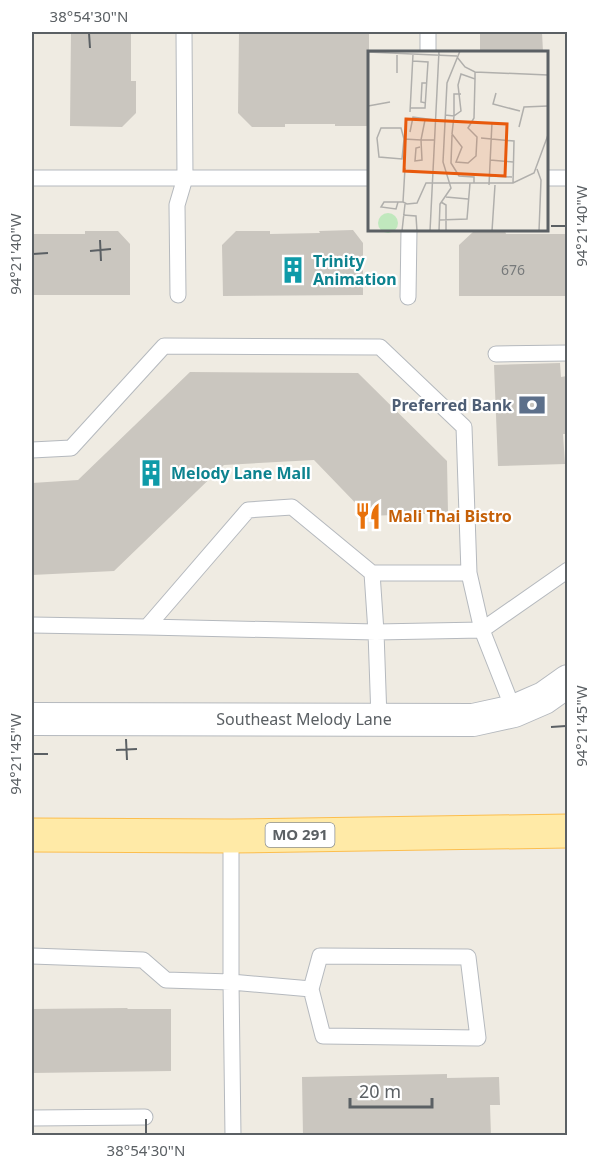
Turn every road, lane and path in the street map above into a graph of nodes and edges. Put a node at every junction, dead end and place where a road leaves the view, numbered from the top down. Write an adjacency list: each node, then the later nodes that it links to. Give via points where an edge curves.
1 (184, 32): 5 (lane)
2 (428, 32): 3 (lane)
3 (428, 51)
4 (32, 178): 5 (lane)
5 (185, 178): 6 (lane); 10 (lane, via 177,205)
6 (368, 178)
7 (548, 178): 8 (lane)
8 (567, 178)
9 (409, 231): 11 (lane)
10 (178, 295)
11 (408, 297)
12 (567, 353): 13 (lane)
13 (496, 354)
14 (32, 450): 17 (lane, via 71,448 164,346 380,347 464,427)
15 (567, 570): 20 (lane)
16 (372, 573): 17 (lane); 19 (lane, via 292,507 248,510); 21 (lane)
17 (469, 573): 20 (lane)
18 (32, 625): 19 (lane)
19 (147, 627): 21 (lane)
20 (482, 630): 21 (lane); 23 (lane)
21 (376, 632): 25 (lane)
22 (567, 681): 23 (street, Southeast Melody Lane, via 544,698)
23 (514, 711): 25 (street, Southeast Melody Lane, via 473,720)
24 (32, 719): 25 (street, Southeast Melody Lane)
25 (379, 719)
26 (567, 831): 28 (main road, MO 291)
27 (32, 835): 28 (main road, MO 291)
28 (231, 836): 30 (lane)
29 (32, 956): 30 (lane, via 144,960 166,980)
30 (231, 982): 31 (lane); 34 (lane)
31 (311, 989): 31 (lane, via 320,956 468,957 478,1038 323,1036)
32 (145, 1117): 33 (lane)
33 (32, 1118)
34 (233, 1136)

